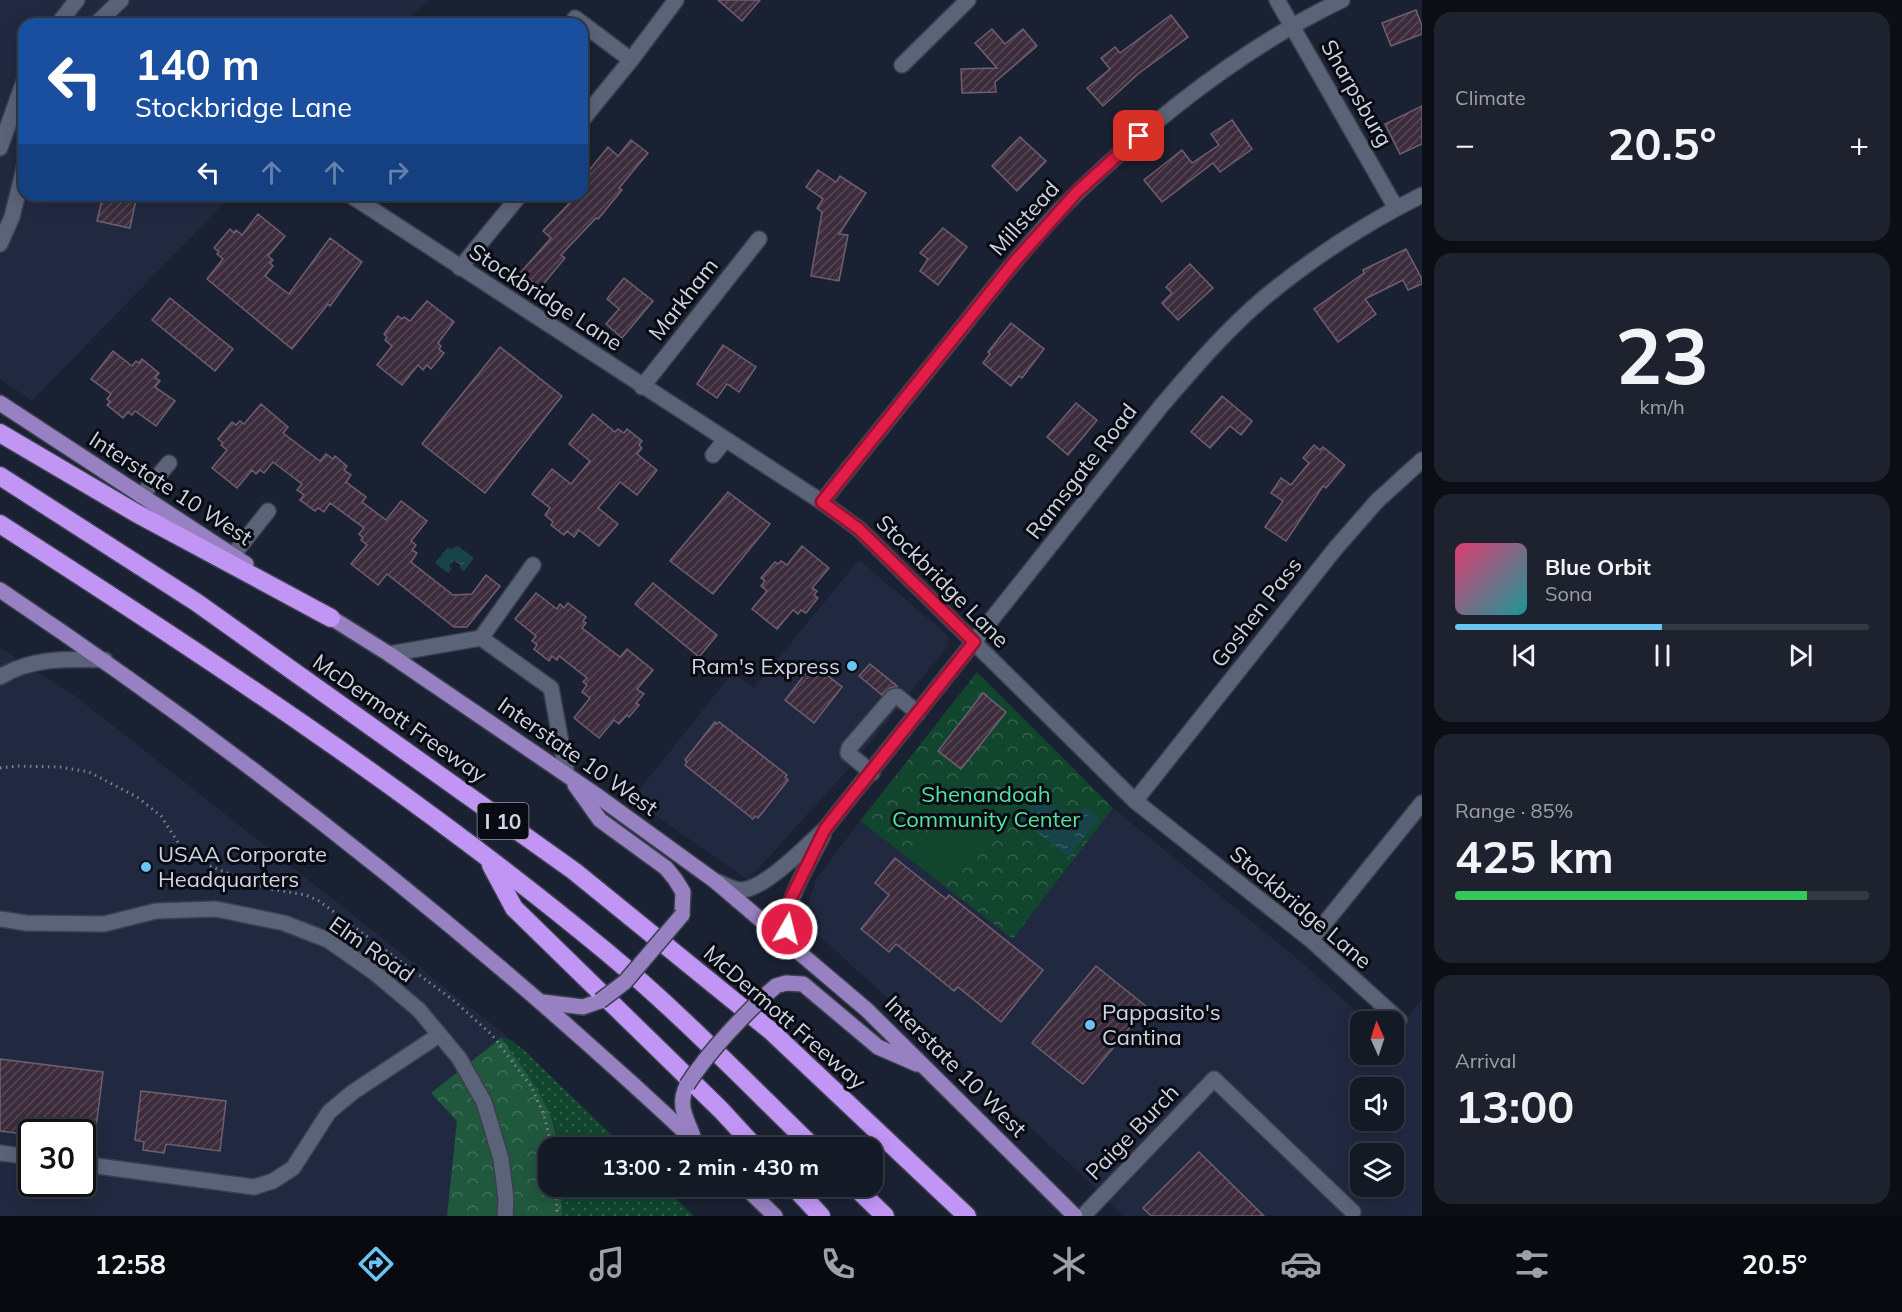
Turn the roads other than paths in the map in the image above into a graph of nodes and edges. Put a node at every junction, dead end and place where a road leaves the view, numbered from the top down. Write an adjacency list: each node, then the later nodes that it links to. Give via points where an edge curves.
1 (77, 0): 7 (street)
2 (121, 0): 8 (street)
3 (676, 0): 11 (street)
4 (968, 0): 12 (street)
5 (1277, 0): 9 (street, Sharpsburg)
6 (1342, 0): 9 (street, Millstead)
7 (63, 18)
8 (102, 18)
9 (1293, 27): 20 (street, Sharpsburg); 33 (street, Millstead, via 1207,81 1077,192 1016,260)
10 (588, 28): 11 (street)
11 (631, 60): 14 (street)
12 (902, 65)
13 (18, 98): 15 (street)
14 (588, 113)
15 (0, 148)
16 (18, 192): 22 (street)
17 (1422, 195): 20 (street, Ramsgate Road)
18 (359, 201): 23 (street, Stockbridge Lane)
19 (515, 201): 23 (street)
20 (1396, 208): 41 (street, Ramsgate Road, via 1336,244 1263,299 1203,357)
21 (759, 239): 24 (street, Markham)
22 (0, 244)
23 (460, 268): 24 (street, Stockbridge Lane)
24 (642, 387): 27 (street, Stockbridge Lane)
25 (0, 403): 32 (main road, Interstate 10 West)
26 (0, 433): 39 (highway, via 136,513)
27 (725, 440): 28 (street); 33 (street, Stockbridge Lane)
28 (713, 456)
29 (1422, 460): 48 (street, Goshen Pass, via 1377,501 1335,549)
30 (169, 463): 32 (street)
31 (0, 476): 75 (highway, McDermott Freeway / I 10, via 196,602 574,871 771,1031)
32 (141, 496): 36 (main road, Interstate 10 West)
33 (822, 502): 41 (street, Stockbridge Lane, via 859,529)
34 (268, 511): 36 (street)
35 (0, 524): 51 (highway, I 10, via 353,758)
36 (233, 555): 39 (main road, Interstate 10 West)
37 (533, 565): 40 (street)
38 (0, 590): 43 (main road)
39 (332, 618): 42 (main road, Interstate 10 West)
40 (481, 638): 42 (street); 47 (street, via 551,688)
41 (974, 642): 45 (street, Ramsgate Road); 48 (street, Stockbridge Lane)
42 (389, 654): 47 (main road, Interstate 10 West)
43 (105, 660): 44 (street, via 54,659 12,669); 56 (main road, via 230,752)
44 (0, 677)
45 (918, 713): 46 (street, Ramsgate Road); 46 (street, via 894,696 849,748 848,753)
46 (872, 773): 50 (street, Ramsgate Road)
47 (567, 775): 52 (main road, Interstate 10 West); 56 (main road, bridge, via 600,820 666,868 675,879 683,892 681,915 625,982 600,1001 583,1007)
48 (1135, 801): 54 (street, Stockbridge Lane)
49 (1422, 803): 54 (street)
50 (825, 829): 52 (street, Ramsgate Road, via 754,887 740,890); 55 (street, Ramsgate Road, via 786,913 787,929)
51 (488, 858): 62 (highway, via 514,908); 63 (highway, I 10, via 673,1010)
52 (715, 881): 55 (main road, Interstate 10 West)
53 (0, 920): 58 (street, Elm Road, via 104,924 156,911 216,909 284,923 328,940 375,973 418,1010)
54 (1311, 940): 57 (street, Stockbridge Lane)
55 (796, 948): 59 (main road, Interstate 10 West)
56 (542, 1002): 60 (main road)
57 (1389, 1011)
58 (439, 1035): 66 (street, via 329,1112 293,1168 273,1181 254,1187); 71 (street, Elm Road, via 459,1058 484,1102 501,1159)
59 (925, 1068): 61 (main road, bridge, via 878,1047 803,984 786,982 759,1001 687,1085 681,1097 683,1111); 76 (main road, Interstate 10 West)
60 (691, 1137)
61 (696, 1137)
62 (746, 1137)
63 (803, 1137)
64 (0, 1153): 65 (street)
65 (18, 1155)
66 (96, 1166)
67 (756, 1197): 72 (main road)
68 (803, 1197): 73 (highway)
69 (865, 1197): 74 (highway)
70 (1353, 1212): 77 (street, Paige Burch, via 1214,1079)
71 (505, 1216)
72 (776, 1216)
73 (821, 1216)
74 (885, 1216)
75 (967, 1216)
76 (1075, 1216)
77 (1083, 1216)

